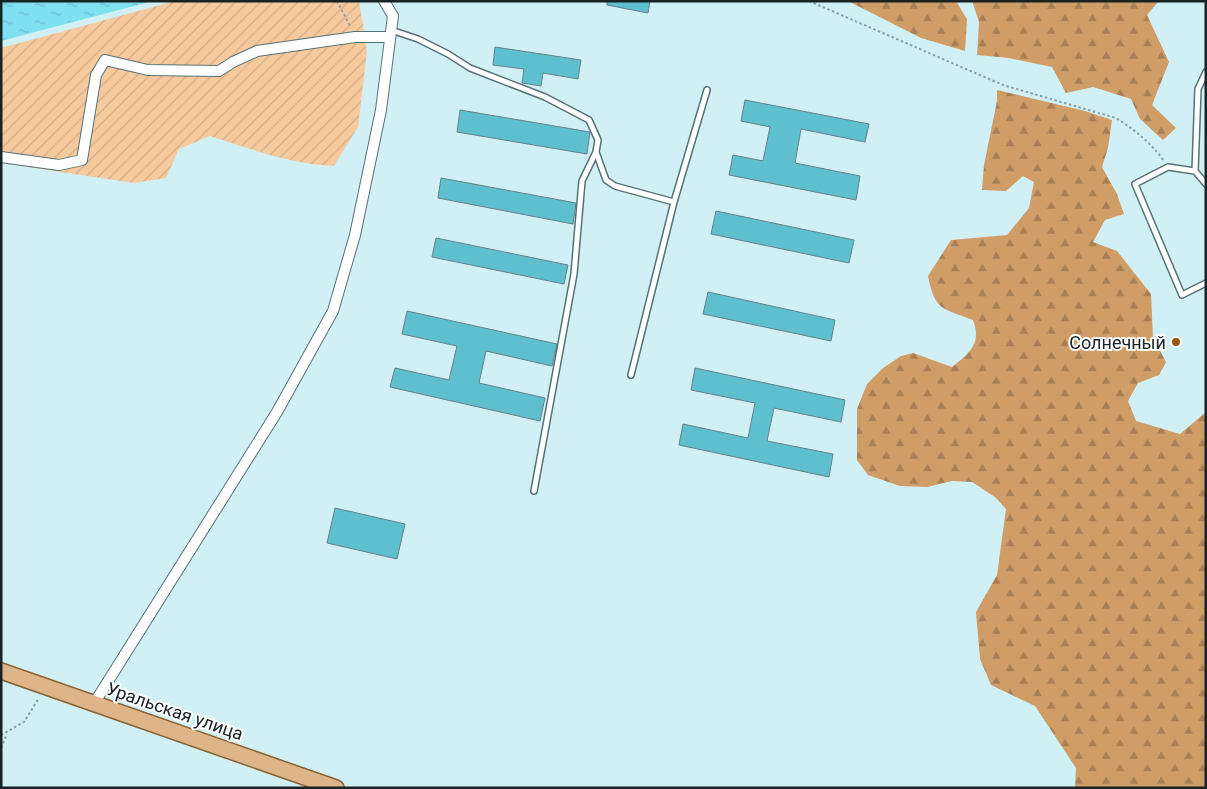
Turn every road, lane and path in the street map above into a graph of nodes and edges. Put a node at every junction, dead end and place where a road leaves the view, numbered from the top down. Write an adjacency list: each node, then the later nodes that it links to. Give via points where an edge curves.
1 (338, 1): 5 (path)
2 (384, 1): 4 (street, via 392,16)
3 (809, 1): 10 (path, via 1003,85 1116,118 1155,148)
4 (390, 34): 5 (street); 8 (lane, via 418,39 470,68 545,97 589,120 598,140); 19 (street, via 381,110 355,235 333,311 277,412)
5 (355, 36): 9 (street, via 257,51 219,71 148,70 105,60 96,75 82,160 59,165)
6 (1206, 72): 11 (lane, via 1198,89)
7 (707, 90): 13 (lane)
8 (596, 152): 13 (lane, via 606,180 615,186); 16 (lane, via 582,182 574,274)
9 (1, 157)
10 (1168, 167): 11 (lane); 14 (lane, via 1135,184 1182,294)
11 (1195, 171): 12 (lane)
12 (1206, 184)
13 (674, 202): 15 (lane)
14 (1206, 283)
15 (631, 375)
16 (534, 491)
17 (1, 671): 18 (main road, Уральская улица)
18 (46, 686): 19 (main road, Уральская улица); 20 (path, via 24,722)
19 (95, 702): 23 (main road, Уральская улица)
20 (7, 734): 21 (path); 22 (path)
21 (1, 735)
22 (1, 748)
23 (336, 788)

